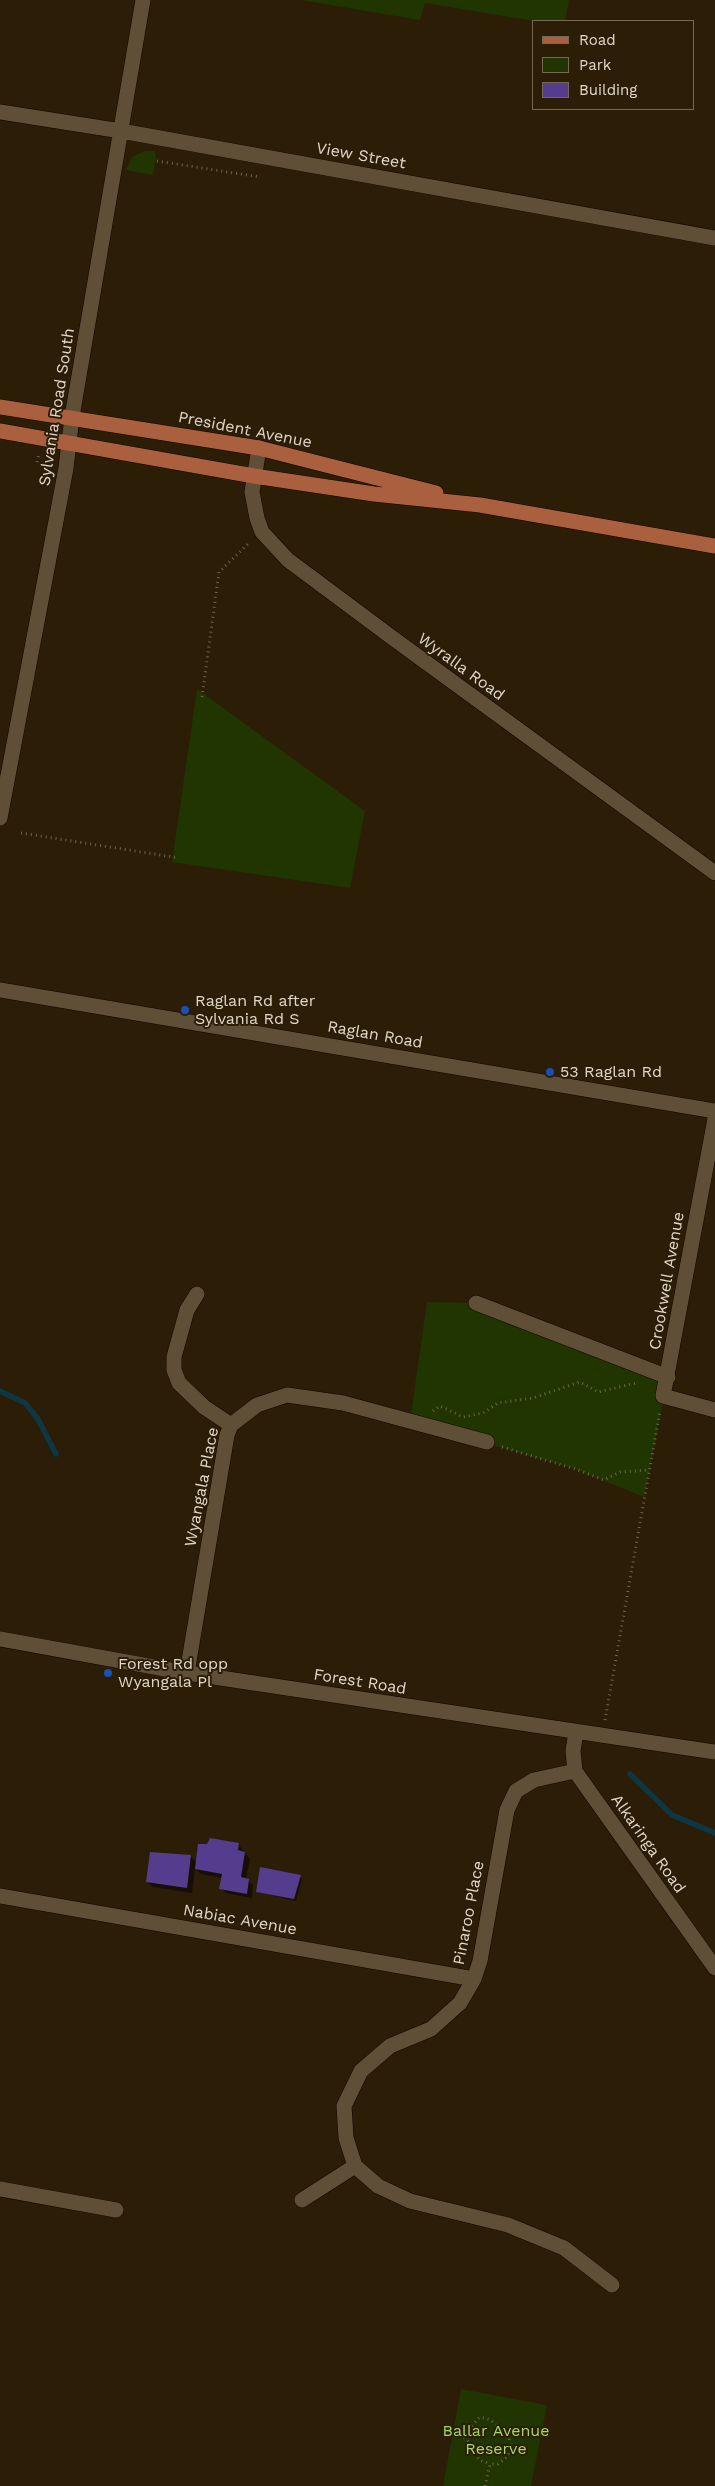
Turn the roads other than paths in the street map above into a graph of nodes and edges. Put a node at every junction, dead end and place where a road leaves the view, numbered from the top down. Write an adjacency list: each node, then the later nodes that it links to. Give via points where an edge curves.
1 (143, 0): 3 (street, Sylvania Road South)
2 (0, 112): 3 (street, View Street)
3 (120, 132): 4 (street, View Street); 6 (street, Sylvania Road South)
4 (715, 238)
5 (0, 407): 6 (main road, President Avenue)
6 (72, 417): 8 (street, Sylvania Road South); 9 (main road, President Avenue)
7 (0, 431): 8 (main road, President Avenue)
8 (69, 444): 10 (main road, President Avenue); 13 (street, Sylvania Road South)
9 (259, 448): 10 (street, Wyralla Road); 11 (main road, President Avenue)
10 (254, 476): 11 (main road, President Avenue, via 374,494); 14 (street, Wyralla Road, via 252,492 262,532 288,560)
11 (480, 505): 12 (main road, President Avenue)
12 (715, 546)
13 (0, 818)
14 (715, 873)
15 (0, 990): 16 (street, Raglan Road)
16 (715, 1111)
17 (715, 1119): 20 (street, Crookwell Avenue)
18 (197, 1294): 22 (street, via 187,1310 174,1357 174,1370 179,1383 204,1407)
19 (476, 1302): 20 (street)
20 (668, 1377): 21 (street, Crookwell Avenue, via 663,1396)
21 (715, 1410)
22 (230, 1425): 23 (street, Wyangala Place, via 257,1405 287,1396 343,1403); 25 (street, Wyangala Place)
23 (487, 1442)
24 (0, 1639): 25 (street, Forest Road)
25 (186, 1673): 26 (street, Forest Road)
26 (576, 1732): 27 (street, Forest Road); 28 (street, via 573,1751)
27 (715, 1752)
28 (575, 1771): 30 (street, Alkaringa Road); 31 (street, Pinaroo Place, via 534,1780 516,1791 507,1810)
29 (0, 1896): 31 (street, Nabiac Avenue)
30 (715, 1968)
31 (474, 1979): 32 (street, Pinaroo Place, via 460,2003 431,2029 390,2046 361,2071 344,2106 346,2138)
32 (355, 2166): 34 (street); 36 (street, via 378,2186 410,2201 508,2225 564,2248)
33 (0, 2189): 35 (street)
34 (302, 2200)
35 (116, 2210)
36 (612, 2285)

